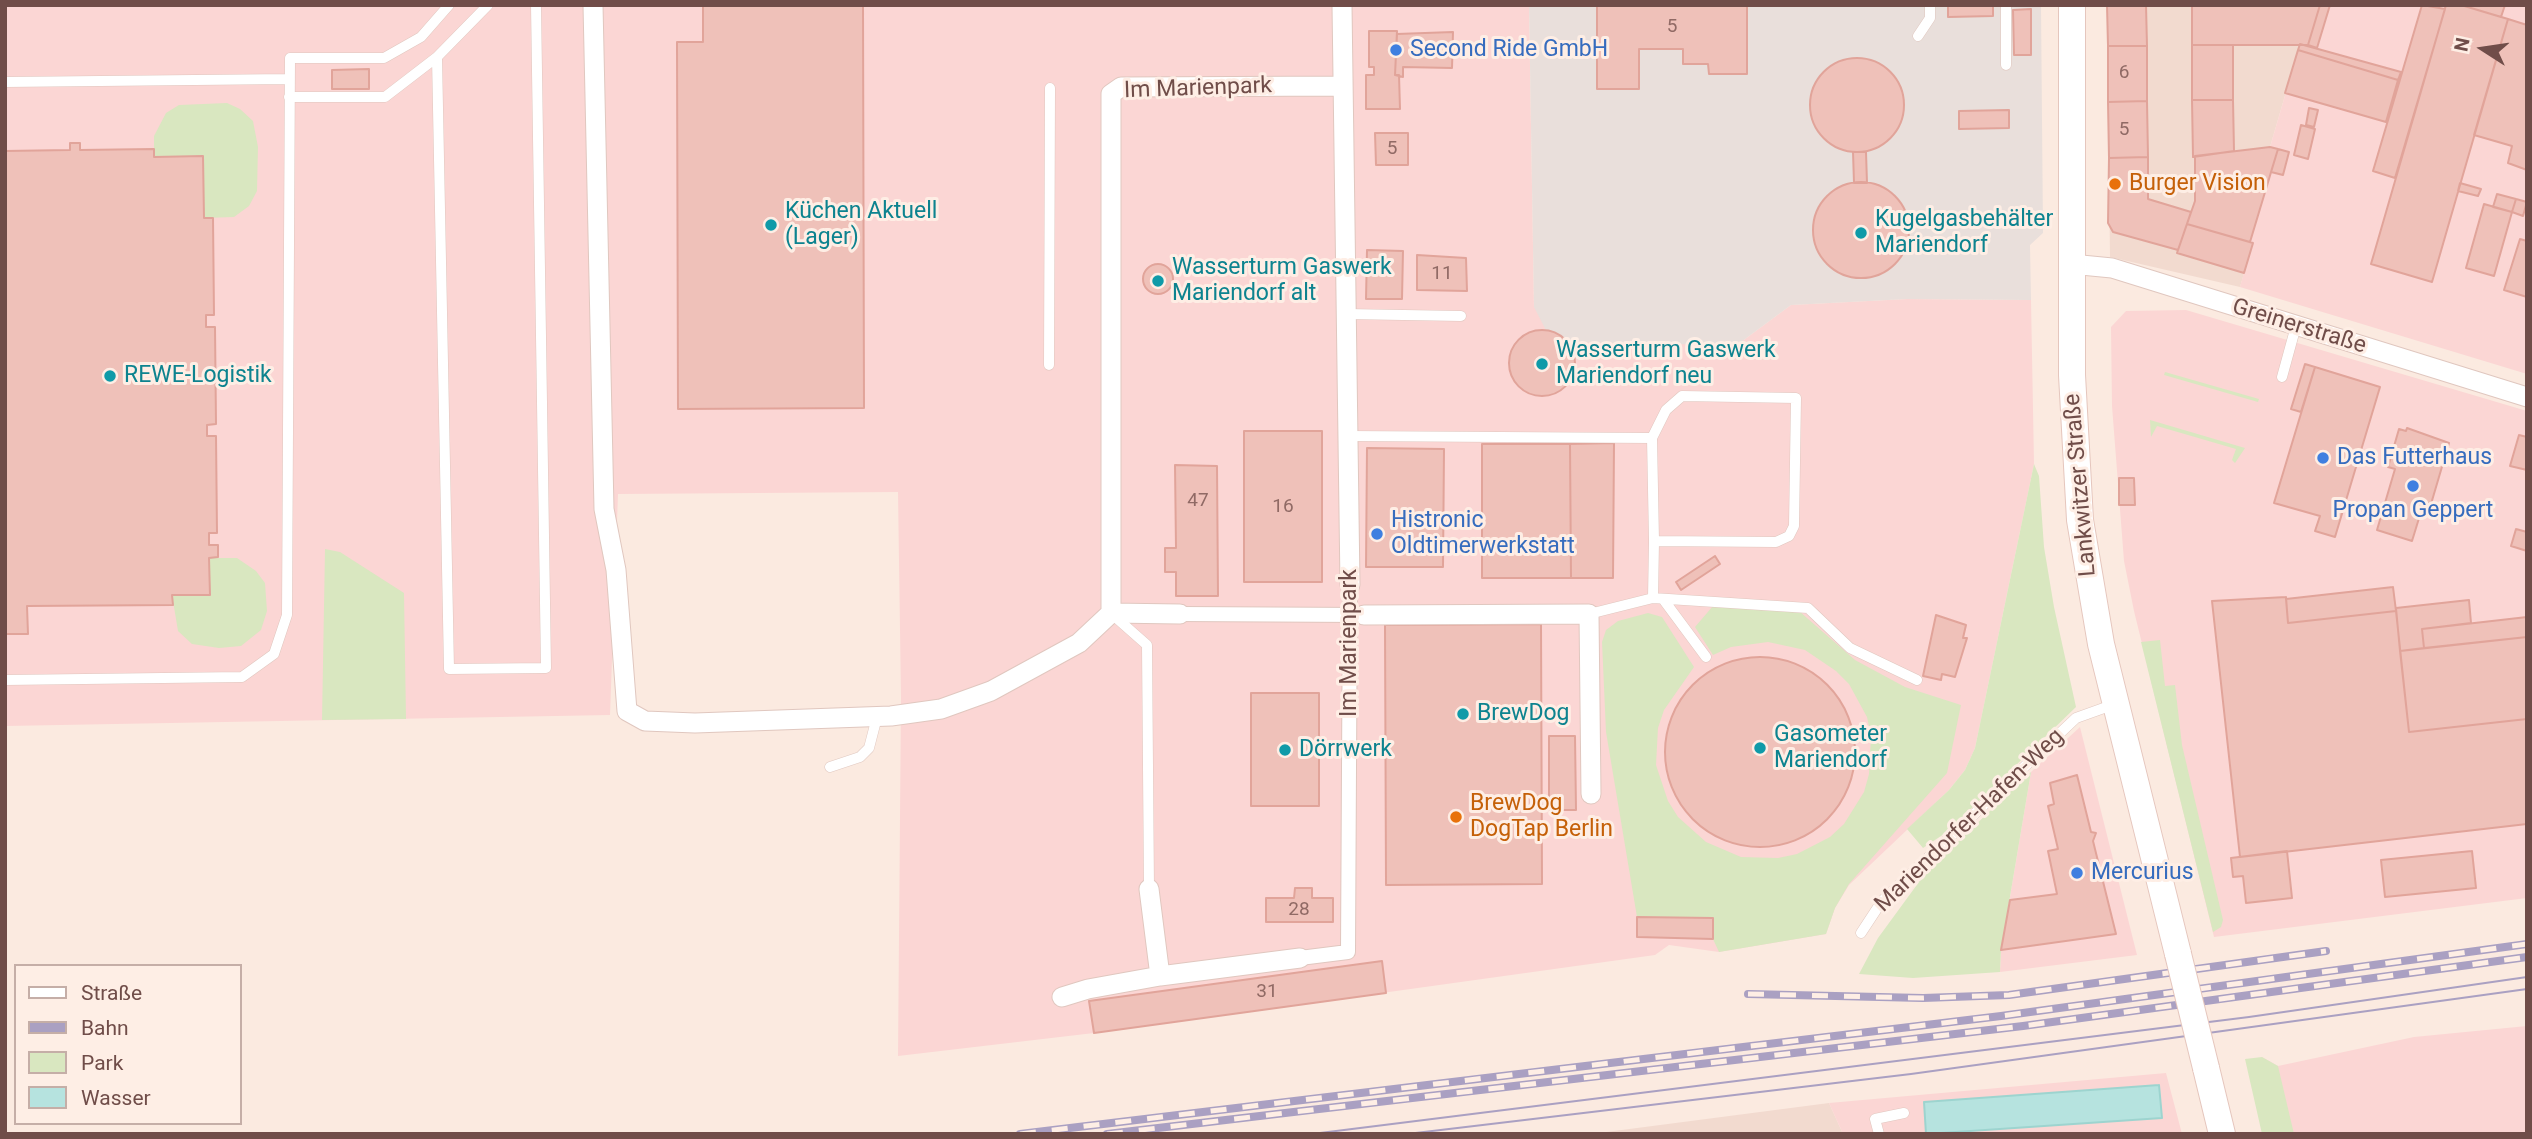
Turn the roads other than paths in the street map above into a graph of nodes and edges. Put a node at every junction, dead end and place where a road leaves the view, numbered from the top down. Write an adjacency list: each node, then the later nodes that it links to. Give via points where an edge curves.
1 (449, 5): 12 (lane, via 421,37 384,58 290,58)
2 (488, 5): 10 (lane)
3 (536, 5): 10 (lane, via 546,668 449,669)
4 (593, 5): 37 (street, via 604,509 616,570 627,711 645,722)
5 (1342, 5): 14 (street, Im Marienpark)
6 (1930, 5): 9 (lane, via 1930,18)
7 (2006, 5): 11 (lane)
8 (2072, 5): 17 (main road, Lankwitzer Straße)
9 (1918, 36)
10 (437, 57): 16 (lane, via 386,97)
11 (2006, 65)
12 (289, 79): 13 (lane); 16 (lane)
13 (5, 82)
14 (1343, 86): 18 (street, Im Marienpark); 29 (street, Im Marienpark, via 1121,87 1111,94)
15 (1050, 88): 21 (lane)
16 (289, 97): 34 (lane, via 287,615 274,654 242,677)
17 (2071, 264): 20 (street, Greinerstraße, via 2112,268); 36 (main road, Lankwitzer Straße, via 2080,520)
18 (1345, 314): 19 (lane); 24 (street, Im Marienpark)
19 (1461, 316)
20 (2295, 326): 22 (lane); 23 (street, Greinerstraße)
21 (1049, 365)
22 (2281, 377)
23 (2527, 397)
24 (1347, 436): 25 (lane); 27 (street, Im Marienpark)
25 (1652, 438): 26 (lane); 26 (lane, via 1666,410 1682,396 1796,398 1794,526 1790,536 1776,542)
26 (1654, 541): 28 (lane)
27 (1350, 585): 32 (street, Im Marienpark)
28 (1658, 598): 31 (lane); 33 (lane); 35 (lane, via 1808,608 1850,648)
29 (1111, 613): 30 (street); 37 (street, via 1079,643 991,691 941,709); 40 (lane, via 1147,645)
30 (1180, 614): 32 (street)
31 (1589, 614): 32 (street); 39 (street)
32 (1357, 615): 42 (street, Im Marienpark, via 1348,952)
33 (1706, 657)
34 (5, 680)
35 (1917, 680)
36 (2115, 704): 41 (lane, Mariendorfer-Hafen-Weg, via 2076,718 1882,901); 47 (main road, Lankwitzer Straße, bridge)
37 (877, 717): 38 (lane, via 869,748 860,757)
38 (830, 767)
39 (1591, 794)
40 (1149, 889): 43 (street)
41 (1861, 933)
42 (1300, 958): 43 (street, Im Marienpark)
43 (1160, 976): 44 (street, Im Marienpark)
44 (1062, 997)
45 (1904, 1113): 46 (lane, via 1875,1119)
46 (1880, 1134)
47 (2222, 1134)

